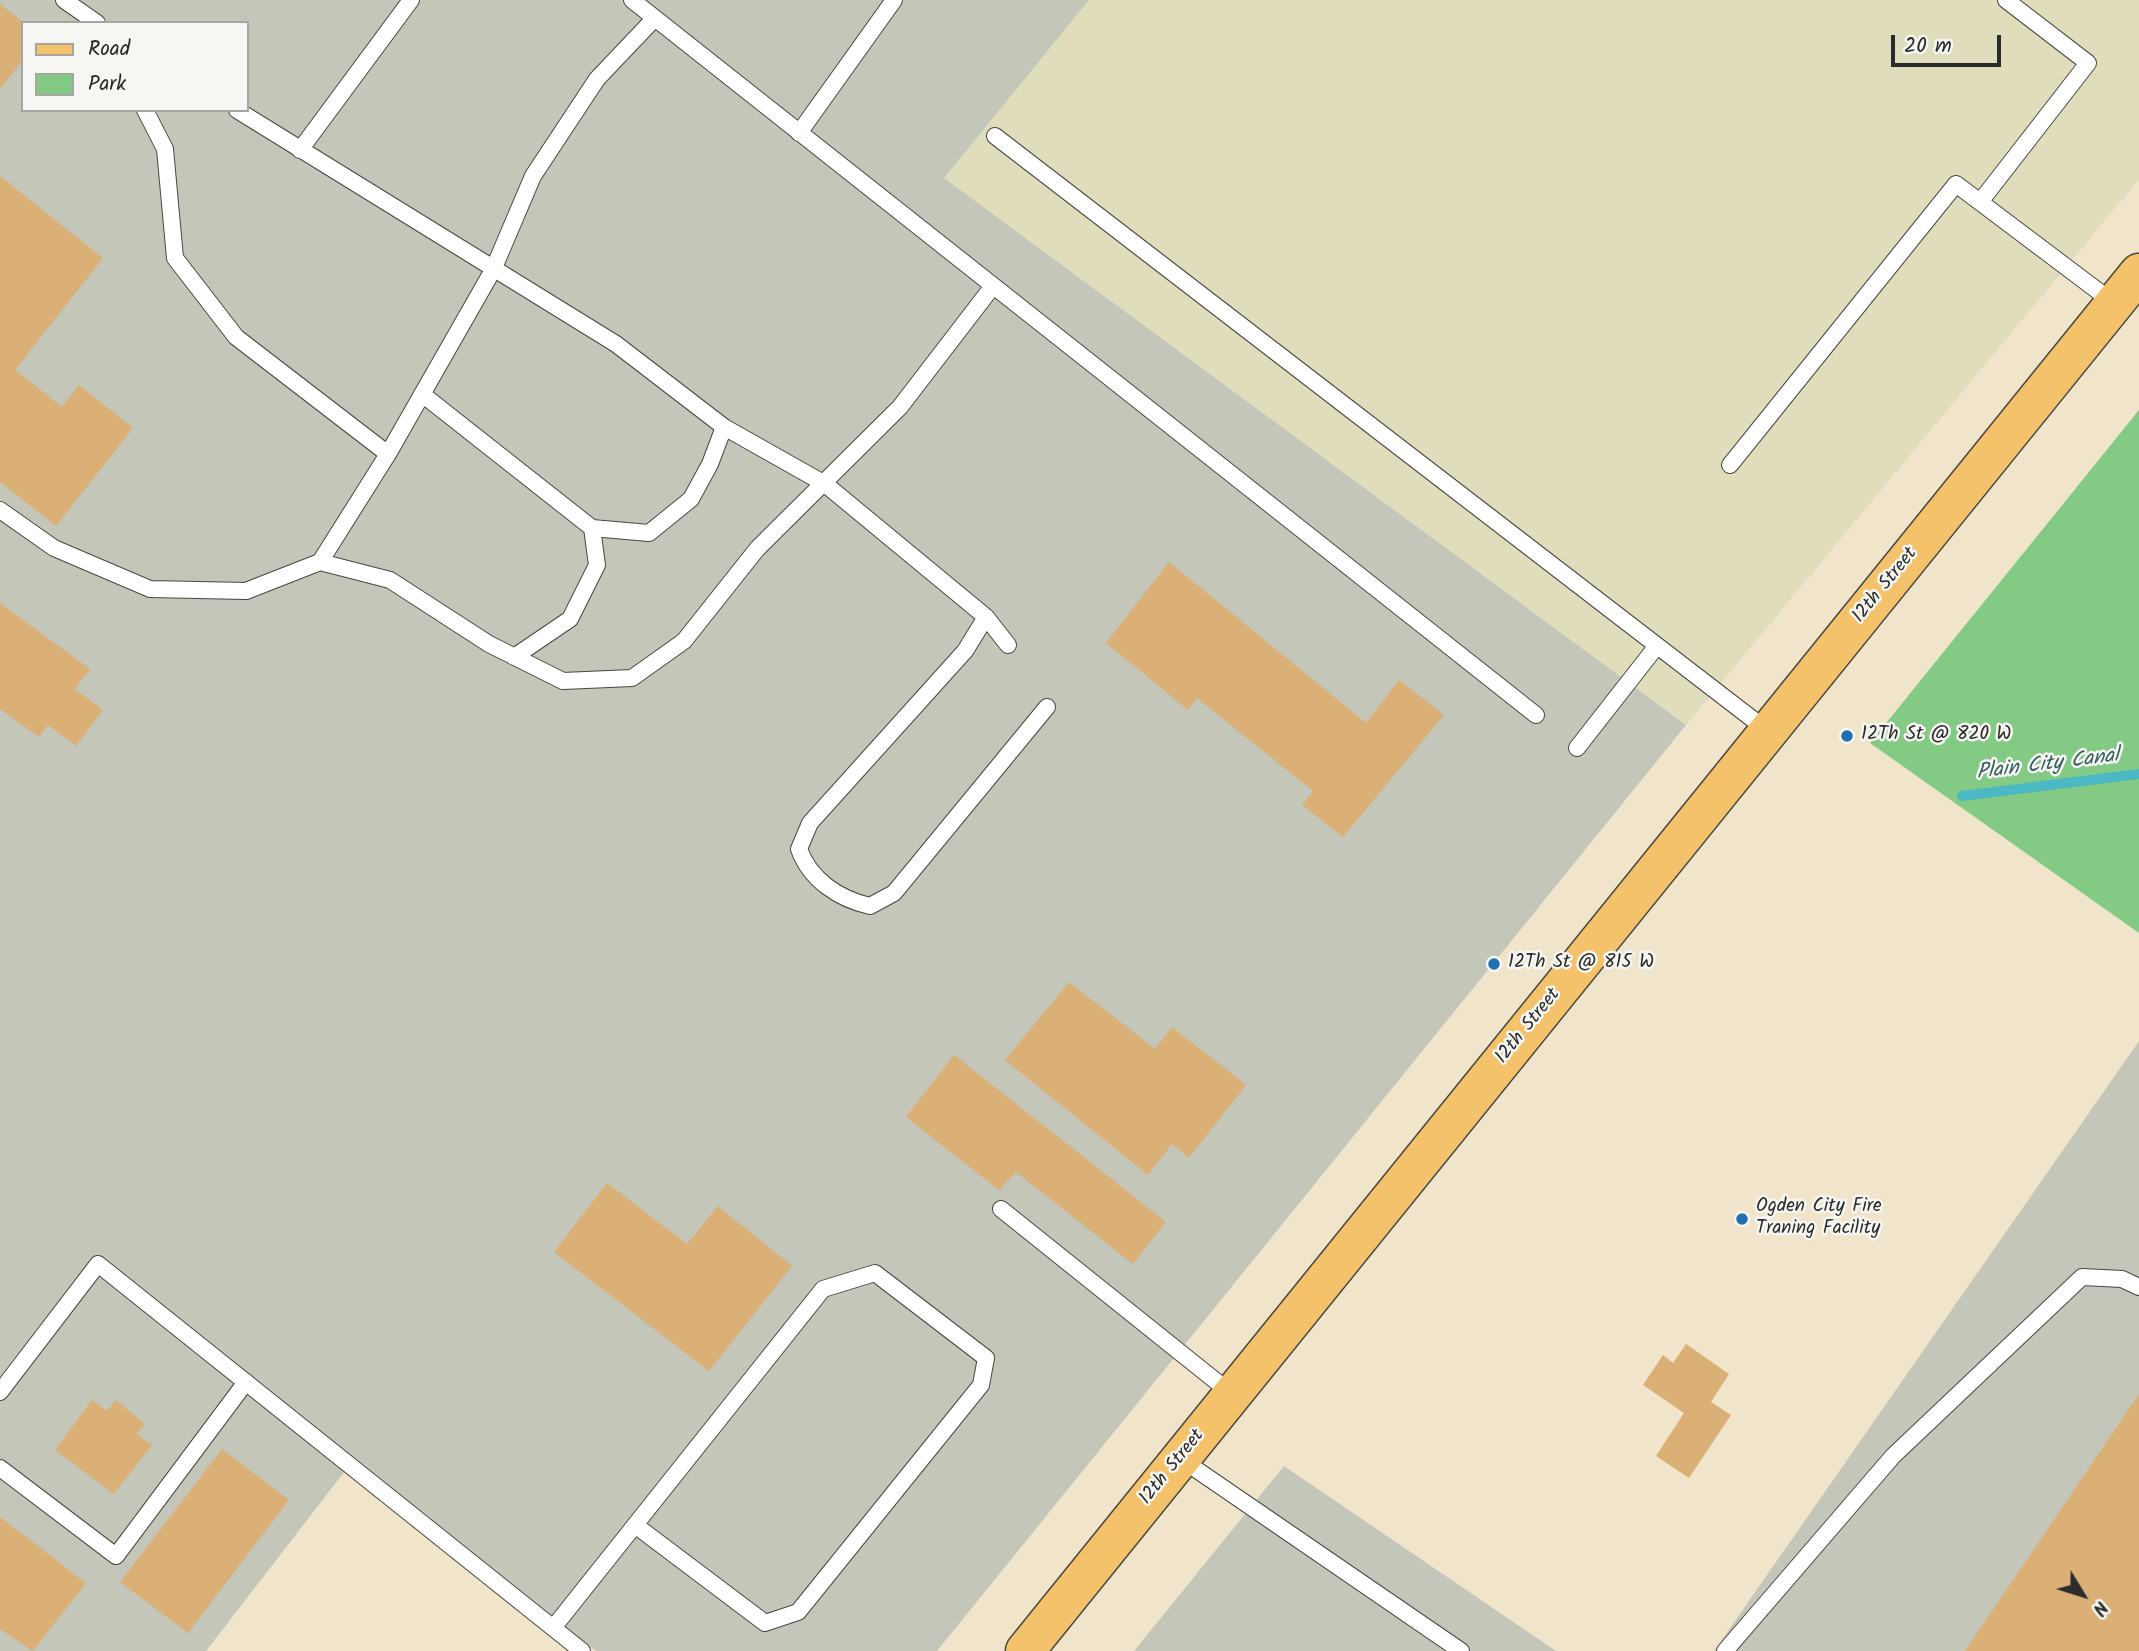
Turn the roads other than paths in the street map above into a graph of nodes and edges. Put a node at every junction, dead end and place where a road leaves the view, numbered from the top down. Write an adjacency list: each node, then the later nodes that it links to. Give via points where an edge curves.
1 (64, 0): 7 (lane)
2 (411, 0): 12 (lane)
3 (632, 0): 6 (lane)
4 (894, 0): 10 (lane)
5 (2006, 0): 13 (lane, via 2088,63)
6 (655, 18): 10 (lane); 14 (lane, via 597,79 533,176)
7 (94, 21)
8 (146, 112): 20 (lane, via 165,149 175,258 236,337)
9 (240, 112): 12 (lane)
10 (799, 133): 16 (lane)
11 (995, 136): 28 (lane)
12 (300, 150): 14 (lane)
13 (1980, 202): 17 (lane); 21 (lane, via 1956,184)
14 (493, 270): 18 (lane); 19 (lane, via 616,344)
15 (2139, 272): 17 (main road, 12th Street)
16 (993, 286): 22 (lane, via 900,407); 31 (lane)
17 (2114, 303): 32 (main road, 12th Street)
18 (422, 394): 20 (lane); 24 (lane)
19 (724, 426): 22 (lane); 24 (lane, via 691,499 649,533)
20 (388, 454): 25 (lane)
21 (1730, 466)
22 (825, 484): 26 (lane); 29 (lane, via 757,549 684,641 632,678 563,681)
23 (0, 510): 25 (lane, via 54,548 150,589 246,591)
24 (592, 528): 29 (lane, via 597,565 570,619)
25 (320, 562): 29 (lane, via 390,580)
26 (986, 617): 27 (lane); 30 (lane, via 965,651 810,823 799,849 805,867 846,900 870,906 894,893)
27 (1008, 645)
28 (1656, 646): 32 (lane); 33 (lane)
29 (514, 657)
30 (1047, 707)
31 (1535, 715)
32 (1768, 732): 38 (main road, 12th Street)
33 (1577, 748)
34 (1001, 1209): 38 (lane)
35 (2139, 1287): 46 (lane, via 2122,1279 2082,1277 1892,1456)
36 (246, 1382): 37 (lane, via 98,1264); 40 (lane, via 116,1556); 42 (lane)
37 (0, 1392)
38 (1232, 1394): 39 (main road, 12th Street)
39 (1181, 1458): 44 (main road, 12th Street); 45 (lane)
40 (0, 1468)
41 (635, 1525): 41 (lane, via 823,1289 875,1273 986,1358 981,1385 798,1612 765,1623); 42 (lane)
42 (553, 1628): 43 (lane)
43 (582, 1651)
44 (1026, 1651)
45 (1461, 1651)
46 (1725, 1651)

